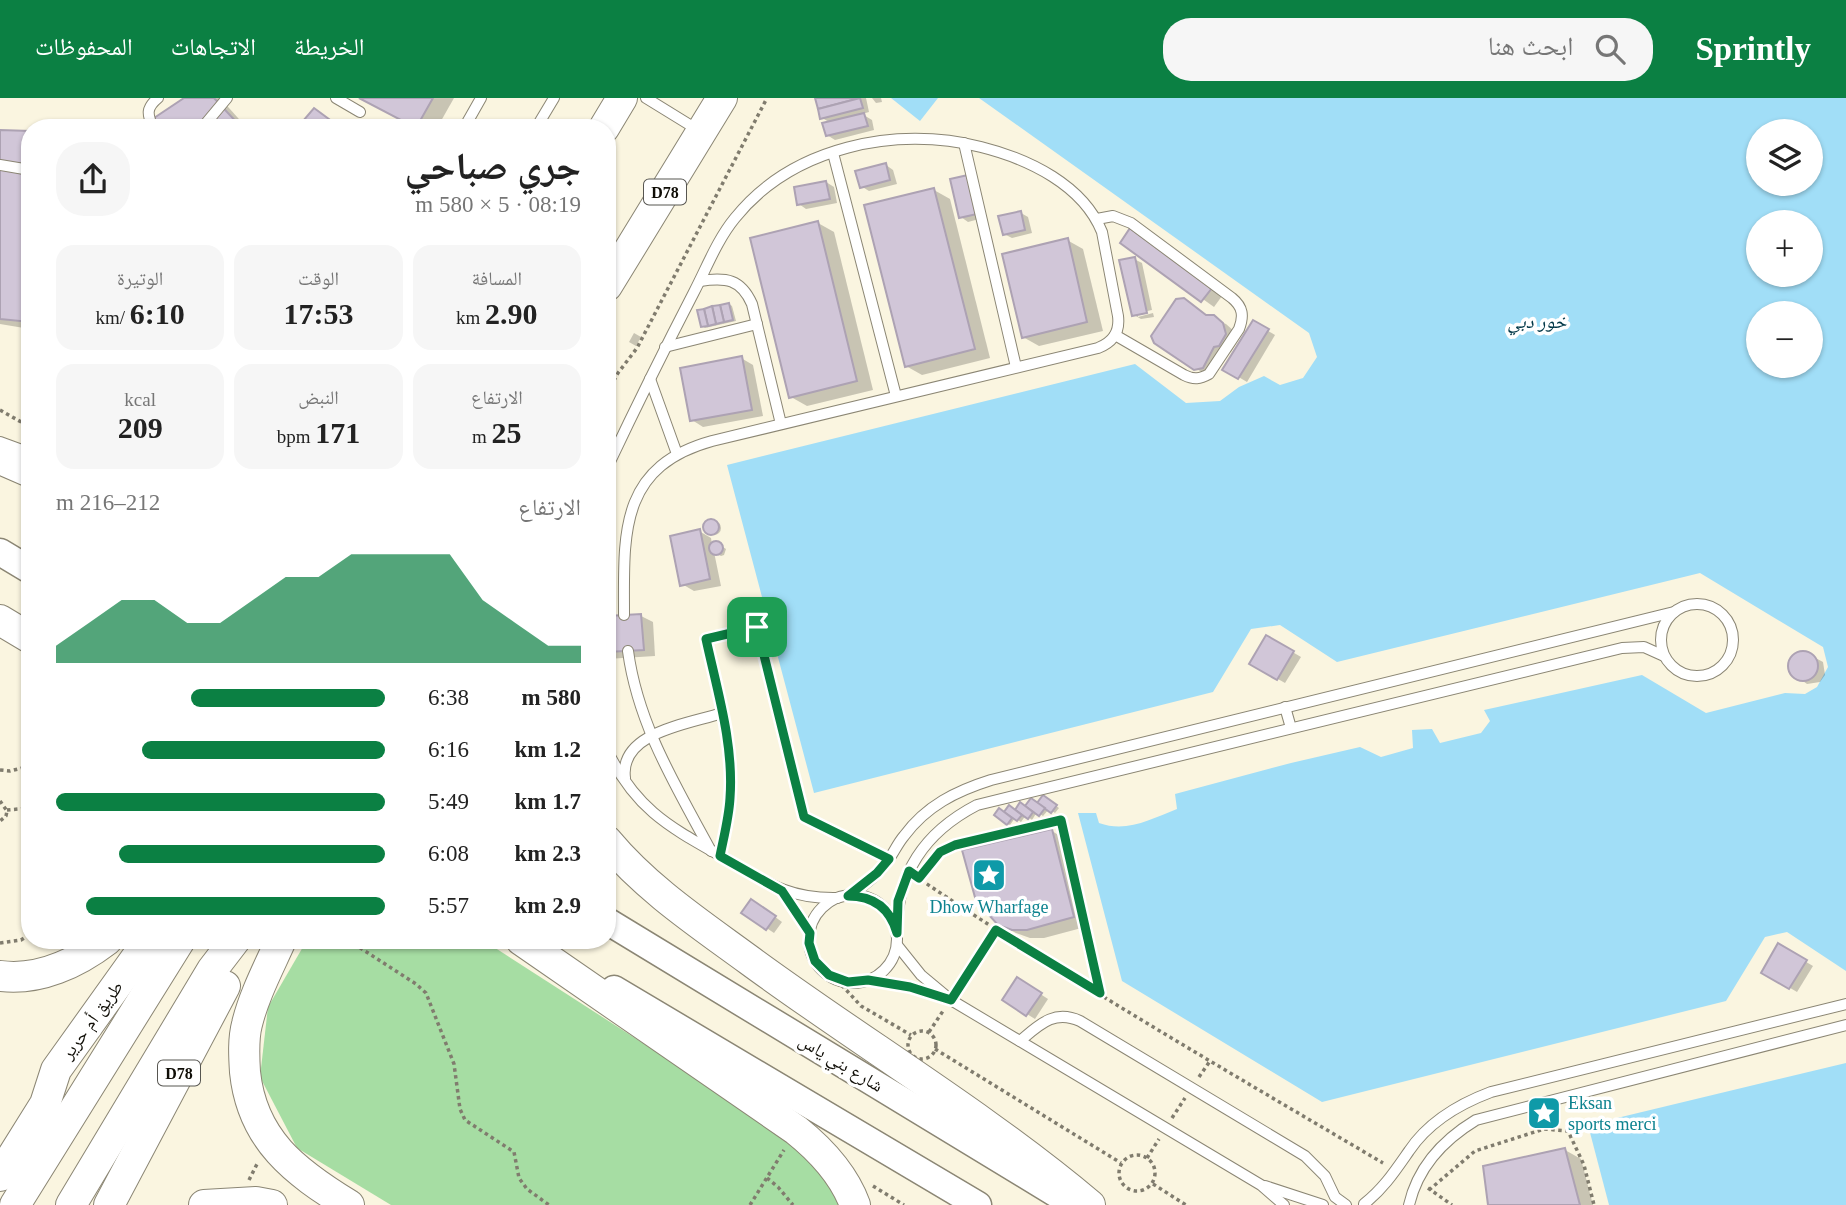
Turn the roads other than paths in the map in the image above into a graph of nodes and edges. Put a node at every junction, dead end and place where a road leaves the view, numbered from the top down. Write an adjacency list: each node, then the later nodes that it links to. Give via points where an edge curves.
1 (158, 98): 10 (lane, via 149,106)
2 (227, 98): 11 (lane)
3 (336, 98): 9 (lane)
4 (481, 98): 12 (lane)
5 (554, 98): 13 (lane)
6 (622, 98): 14 (main road)
7 (646, 98): 15 (lane)
8 (722, 98): 15 (main road, D78)
9 (360, 112)
10 (150, 119)
11 (210, 119)
12 (469, 119)
13 (541, 119)
14 (609, 119)
15 (701, 132): 21 (main road, D78)
16 (964, 143): 17 (lane, via 898,139); 20 (lane, via 1011,156 1046,174 1086,202); 26 (lane)
17 (833, 153): 22 (lane, via 789,171 751,200 721,238); 28 (lane)
18 (0, 165): 19 (lane)
19 (21, 168)
20 (1097, 219): 24 (lane, via 1118,316); 24 (lane, via 1114,216 1131,223 1232,298 1242,312 1239,329 1209,374 1201,378 1184,375)
21 (616, 271)
22 (700, 281): 23 (lane, via 727,279 738,284 747,293); 25 (lane)
23 (757, 324): 25 (lane); 29 (lane)
24 (1115, 335): 26 (lane, via 1098,348)
25 (665, 347): 27 (lane)
26 (1016, 367): 28 (lane)
27 (649, 379): 31 (lane); 33 (lane)
28 (896, 396): 29 (lane)
29 (781, 424): 33 (lane)
30 (0, 442): 32 (lane)
31 (616, 449)
32 (21, 450)
33 (677, 454): 39 (lane, via 656,469 629,513)
34 (0, 459): 35 (main road)
35 (21, 468)
36 (0, 552): 37 (main road)
37 (21, 565)
38 (1674, 612): 44 (lane, via 1661,632); 44 (lane, via 1696,604 1719,611 1734,642 1724,664 1704,676 1680,673); 45 (lane)
39 (624, 615)
40 (0, 620): 41 (main road)
41 (21, 633)
42 (706, 639): 46 (lane)
43 (628, 651): 48 (lane, via 636,694)
44 (1664, 656): 47 (lane, via 1644,647 1622,648)
45 (1285, 707): 47 (lane); 54 (lane, via 965,788 921,817 877,873)
46 (722, 713): 48 (lane); 52 (lane, via 730,797 727,825)
47 (1291, 728): 57 (lane, via 976,805 955,816 920,850 909,871 898,901)
48 (651, 736): 50 (lane, via 628,755); 52 (lane)
49 (616, 765): 50 (lane)
50 (626, 781): 52 (lane, via 654,815)
51 (616, 850): 87 (main road, via 679,908 1030,1156)
52 (715, 853): 53 (lane)
53 (782, 891): 54 (lane, via 809,898); 56 (lane)
54 (842, 897): 56 (lane, via 819,912); 57 (lane, via 880,904 894,922)
55 (616, 926): 86 (main road, شارع بني ياس)
56 (810, 933): 67 (lane, via 809,943 821,969 837,980)
57 (897, 939): 67 (lane, via 890,962); 68 (lane, via 921,975)
58 (96, 949): 66 (main road, via 62,968)
59 (143, 949): 74 (main road, طريق أم حرير)
60 (174, 949): 78 (main road)
61 (228, 949): 79 (main road)
62 (243, 949): 80 (main road, D78)
63 (277, 949): 83 (main road, via 246,1027 246,1086 270,1143 306,1177)
64 (534, 949): 84 (main road, via 796,1130 818,1149)
65 (546, 949): 85 (main road)
66 (0, 976)
67 (868, 980): 68 (lane)
68 (951, 1000): 73 (lane)
69 (1846, 1004): 70 (lane)
70 (1799, 1016): 72 (lane); 92 (lane, via 1491,1091 1468,1101 1436,1122)
71 (1846, 1025): 72 (lane)
72 (1803, 1035): 93 (lane, via 1476,1120 1457,1131 1427,1162)
73 (1020, 1041): 77 (lane); 90 (lane, via 1047,1019 1072,1017 1305,1156)
74 (56, 1070): 75 (main road, via 30,1094); 76 (main road, طريق أم حرير, via 45,1104)
75 (0, 1137)
76 (0, 1176)
77 (1261, 1185): 88 (lane); 89 (lane)
78 (15, 1205)
79 (71, 1205)
80 (109, 1205)
81 (204, 1205): 82 (main road)
82 (272, 1205)
83 (349, 1205)
84 (855, 1205)
85 (978, 1205)
86 (1074, 1205)
87 (1090, 1205)
88 (1284, 1205)
89 (1323, 1205)
90 (1346, 1205)
91 (1356, 1205): 92 (lane)
92 (1367, 1205)
93 (1409, 1205)

